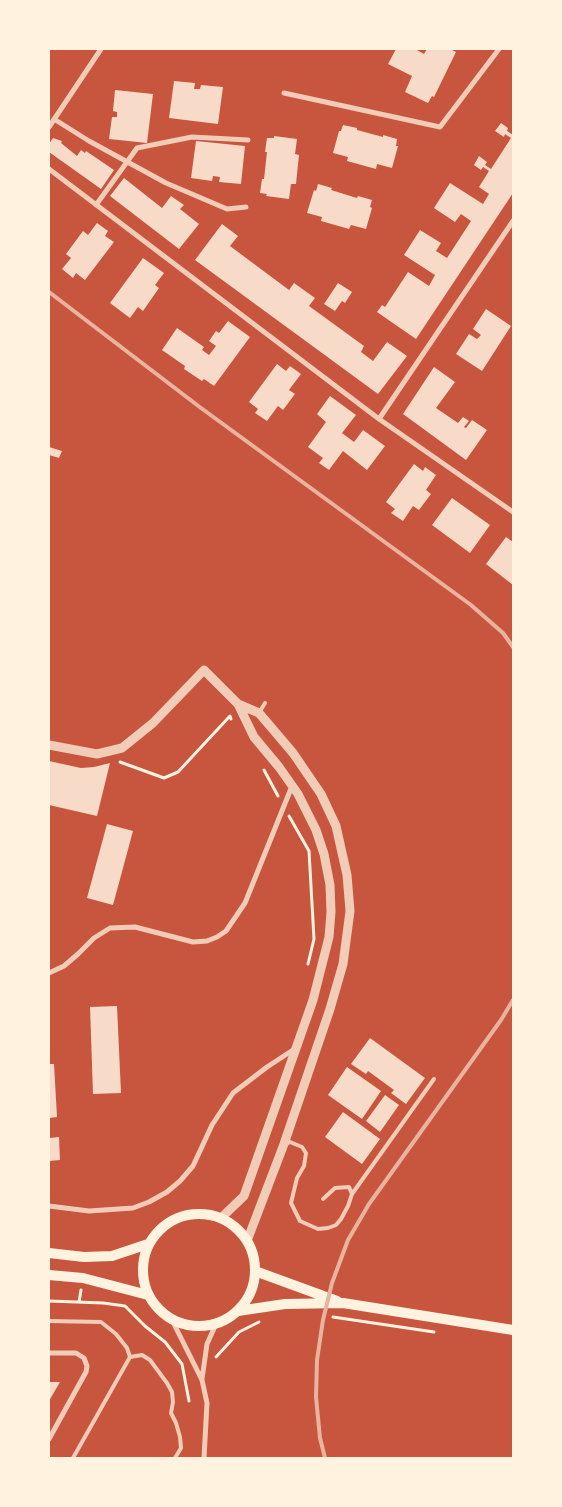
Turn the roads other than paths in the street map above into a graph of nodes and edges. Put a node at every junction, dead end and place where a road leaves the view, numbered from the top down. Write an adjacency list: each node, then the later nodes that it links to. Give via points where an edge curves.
1 (101, 49): 4 (street)
2 (499, 49): 3 (street, via 440,127)
3 (284, 93)
4 (54, 119): 5 (street); 7 (street)
5 (49, 127)
6 (248, 140): 7 (street, via 192,137 137,148)
7 (126, 161): 9 (street); 10 (street, via 166,183 228,209)
8 (49, 169): 9 (street)
9 (96, 205): 12 (street)
10 (246, 207)
11 (513, 221): 12 (street)
12 (379, 419): 13 (street)
13 (513, 512)
14 (265, 703): 16 (lane)
15 (238, 704): 16 (street); 17 (street, via 204,670 153,724 122,748 97,754); 18 (street, via 254,737)
16 (259, 713): 22 (street, via 293,753 320,794 336,826 348,875 350,911 343,964)
17 (49, 745)
18 (292, 786): 19 (street, via 245,903 226,931 207,941 193,942 135,928 110,928 64,966); 20 (street, via 316,830 331,894 329,937 313,1000)
19 (49, 973)
20 (296, 1048): 25 (street, via 233,1093 212,1125 193,1166 167,1192 132,1208 90,1211); 26 (street, via 244,1196)
21 (434, 1079): 23 (lane)
22 (284, 1144): 23 (lane, via 290,1142 306,1154 304,1166 296,1178 291,1203 300,1220 318,1228 336,1225); 27 (street)
23 (352, 1194): 24 (lane, via 349,1187 335,1188)
24 (323, 1199)
25 (49, 1206)
26 (221, 1218): 27 (main road, via 232,1224); 28 (main road, via 188,1214 158,1230)
27 (247, 1241): 30 (main road)
28 (148, 1244): 29 (main road, via 112,1256); 32 (main road, via 142,1270)
29 (49, 1253)
30 (255, 1271): 33 (main road); 34 (main road, via 253,1286)
31 (49, 1275): 32 (main road, via 83,1278)
32 (148, 1295): 35 (main road)
33 (343, 1304): 34 (main road, via 285,1304); 38 (main road)
34 (238, 1311): 37 (main road)
35 (172, 1320): 37 (main road, via 201,1327); 41 (street)
36 (49, 1321): 40 (lane, via 101,1322 116,1334)
37 (216, 1324): 41 (street, via 207,1344)
38 (513, 1330)
39 (49, 1353): 42 (street, via 76,1353 84,1358 87,1366)
40 (130, 1357): 43 (lane); 44 (lane, via 142,1355 150,1360 172,1392 171,1413 181,1448)
41 (202, 1380): 45 (street, via 207,1403)
42 (49, 1440)
43 (73, 1458)
44 (176, 1458)
45 (204, 1458)

